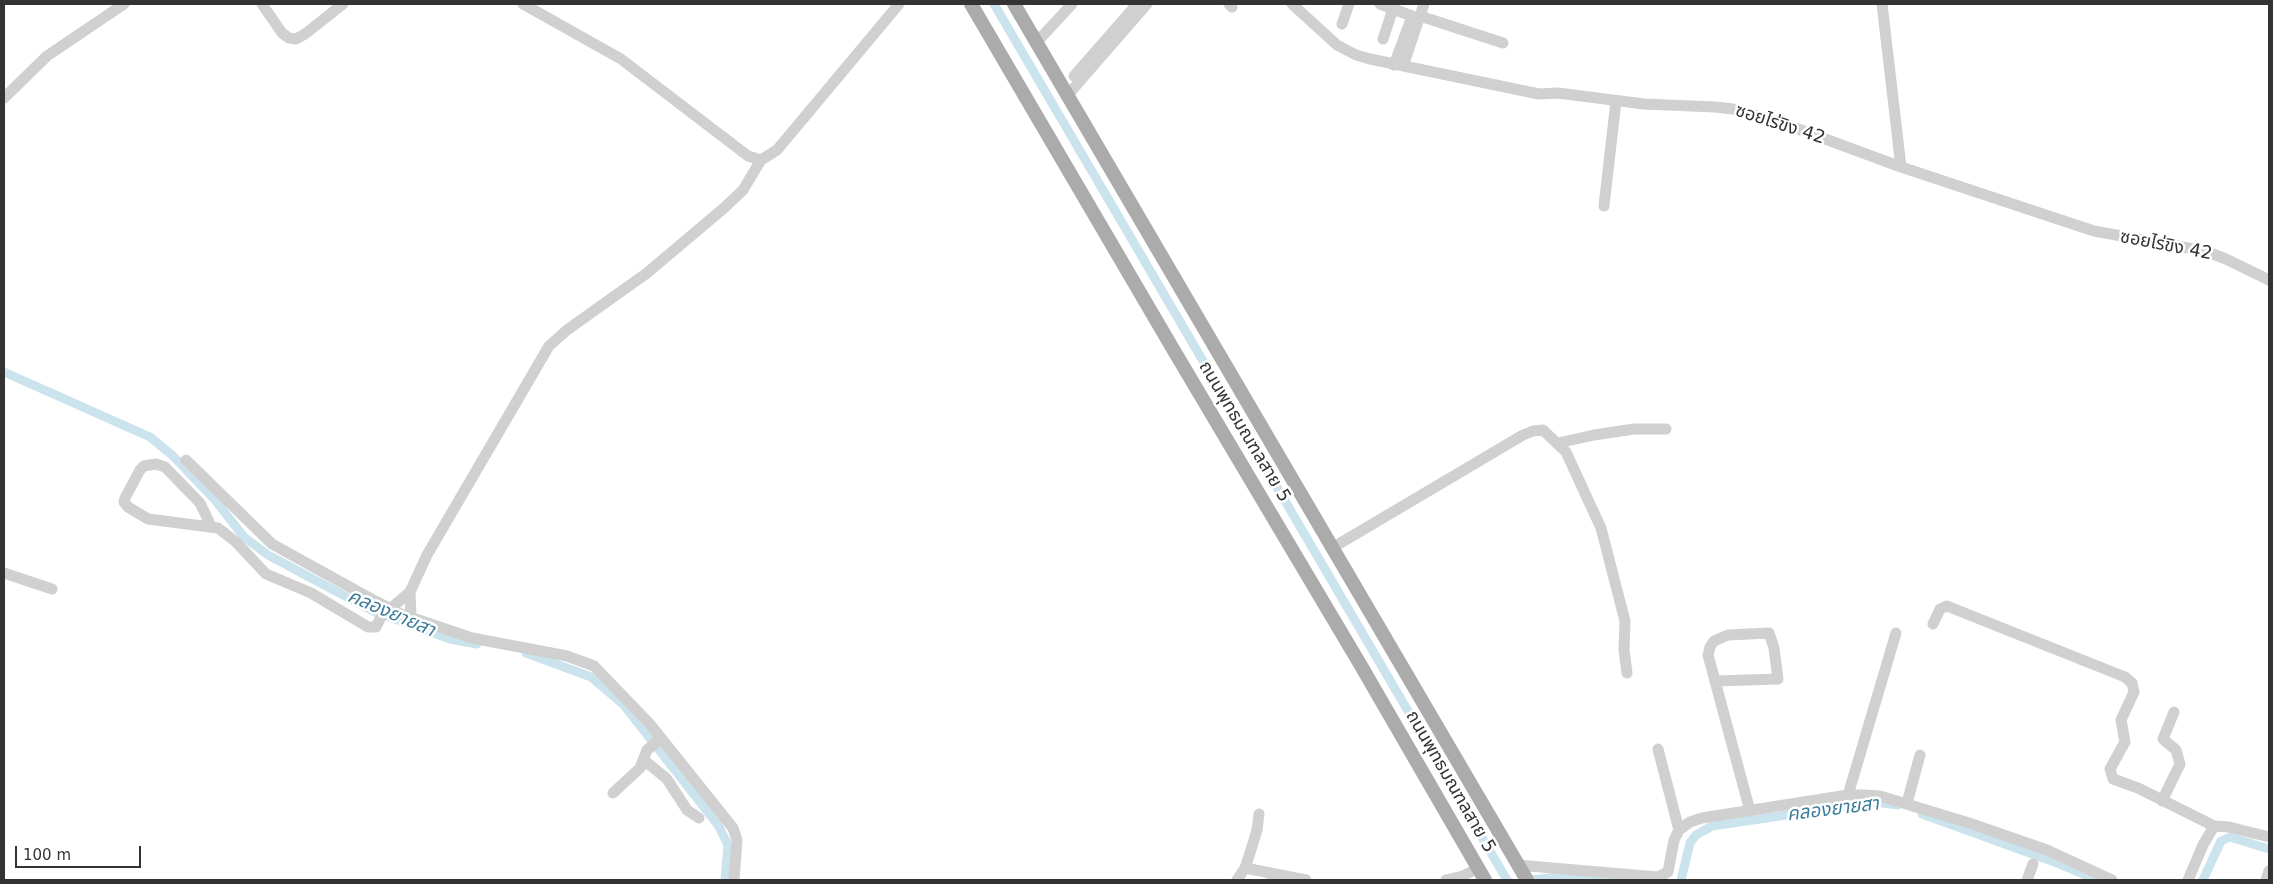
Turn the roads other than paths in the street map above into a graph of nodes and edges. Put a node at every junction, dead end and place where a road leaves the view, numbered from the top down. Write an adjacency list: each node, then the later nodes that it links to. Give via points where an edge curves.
1 (124, 4): 25 (street, via 47,56)
2 (262, 4): 3 (street, via 282,34 296,39)
3 (343, 4)
4 (523, 4): 27 (street, via 621,59 748,156)
5 (899, 4): 27 (street, via 777,150)
6 (971, 4): 64 (main road, ถนนพุทธมณฑลสาย 5)
7 (1014, 4): 21 (main road, ถนนพุทธมณฑลสาย 5)
8 (1072, 4): 21 (street)
9 (1137, 4): 24 (street)
10 (1147, 4): 24 (street)
11 (1292, 4): 23 (street, ซอยไร่ขิง 42, via 1323,34 1346,50)
12 (1349, 4): 19 (street)
13 (1380, 4): 17 (street)
14 (1416, 4): 18 (street)
15 (1424, 4): 18 (street)
16 (1882, 4): 28 (street)
17 (1393, 9): 18 (street); 20 (street)
18 (1416, 16): 22 (street); 23 (street)
19 (1342, 24)
20 (1383, 39)
21 (1037, 42): 24 (main road, ถนนพุทธมณฑลสาย 5)
22 (1503, 43)
23 (1398, 65): 26 (street, ซอยไร่ขิง 42, via 1539,94 1558,93)
24 (1065, 92): 35 (main road, ถนนพุทธมณฑลสาย 5)
25 (4, 98)
26 (1616, 101): 28 (street, ซอยไร่ขิง 42, via 1733,109 1782,123); 29 (street)
27 (761, 160): 38 (street, via 743,190 724,208 647,273 549,346)
28 (1902, 167): 30 (street, ซอยไร่ขิง 42, via 2094,231 2205,251)
29 (1604, 206)
30 (2269, 280)
31 (1666, 429): 32 (street, via 1634,429)
32 (1558, 443): 35 (street, via 1543,430 1523,435); 43 (street, via 1566,452 1601,528 1625,621)
33 (186, 460): 39 (street, via 272,544)
34 (211, 526): 34 (street, via 148,519 128,507 124,498 140,470 156,464 165,467 200,503); 39 (street, via 228,535 266,574 311,593 368,627 376,627)
35 (1332, 548): 62 (main road, ถนนพุทธมณฑลสาย 5)
36 (4, 572): 37 (street)
37 (52, 589)
38 (410, 592): 39 (street); 40 (street)
39 (387, 609): 40 (street)
40 (411, 617): 46 (street, via 472,638 567,656 594,666 629,701)
41 (1933, 624): 52 (street, via 1940,609 1947,606 2125,677 2132,683 2134,692 2121,720 2125,742 2110,773 2116,782 2138,788)
42 (1896, 633): 51 (street)
43 (1627, 673)
44 (1716, 681): 44 (street, via 1778,679 1769,633 1728,635 1714,641 1708,655); 54 (street)
45 (2174, 712): 52 (street, via 2163,739 2176,750 2180,764)
46 (658, 740): 48 (street); 65 (street, via 733,828 737,840)
47 (1658, 749): 58 (street)
48 (645, 755): 50 (street, via 640,768); 56 (street, via 667,779 687,810)
49 (1920, 755): 53 (street)
50 (613, 793)
51 (1848, 795): 53 (street, via 1880,796); 54 (street)
52 (2162, 801): 57 (street)
53 (1907, 803): 70 (street, via 2047,850)
54 (1750, 811): 58 (street, via 1702,818)
55 (1259, 814): 61 (street, via 1258,830)
56 (700, 818)
57 (2214, 826): 59 (street); 71 (street)
58 (1678, 830): 62 (street, via 1668,872 1658,877)
59 (2269, 838)
60 (2033, 864): 69 (street)
61 (1245, 868): 66 (street); 67 (street)
62 (1521, 871)
63 (2269, 871): 72 (street)
64 (1481, 873): 68 (street)
65 (734, 880)
66 (1237, 880)
67 (1306, 880)
68 (1446, 880)
69 (2027, 880)
70 (2112, 880)
71 (2188, 880)
72 (2266, 880)

